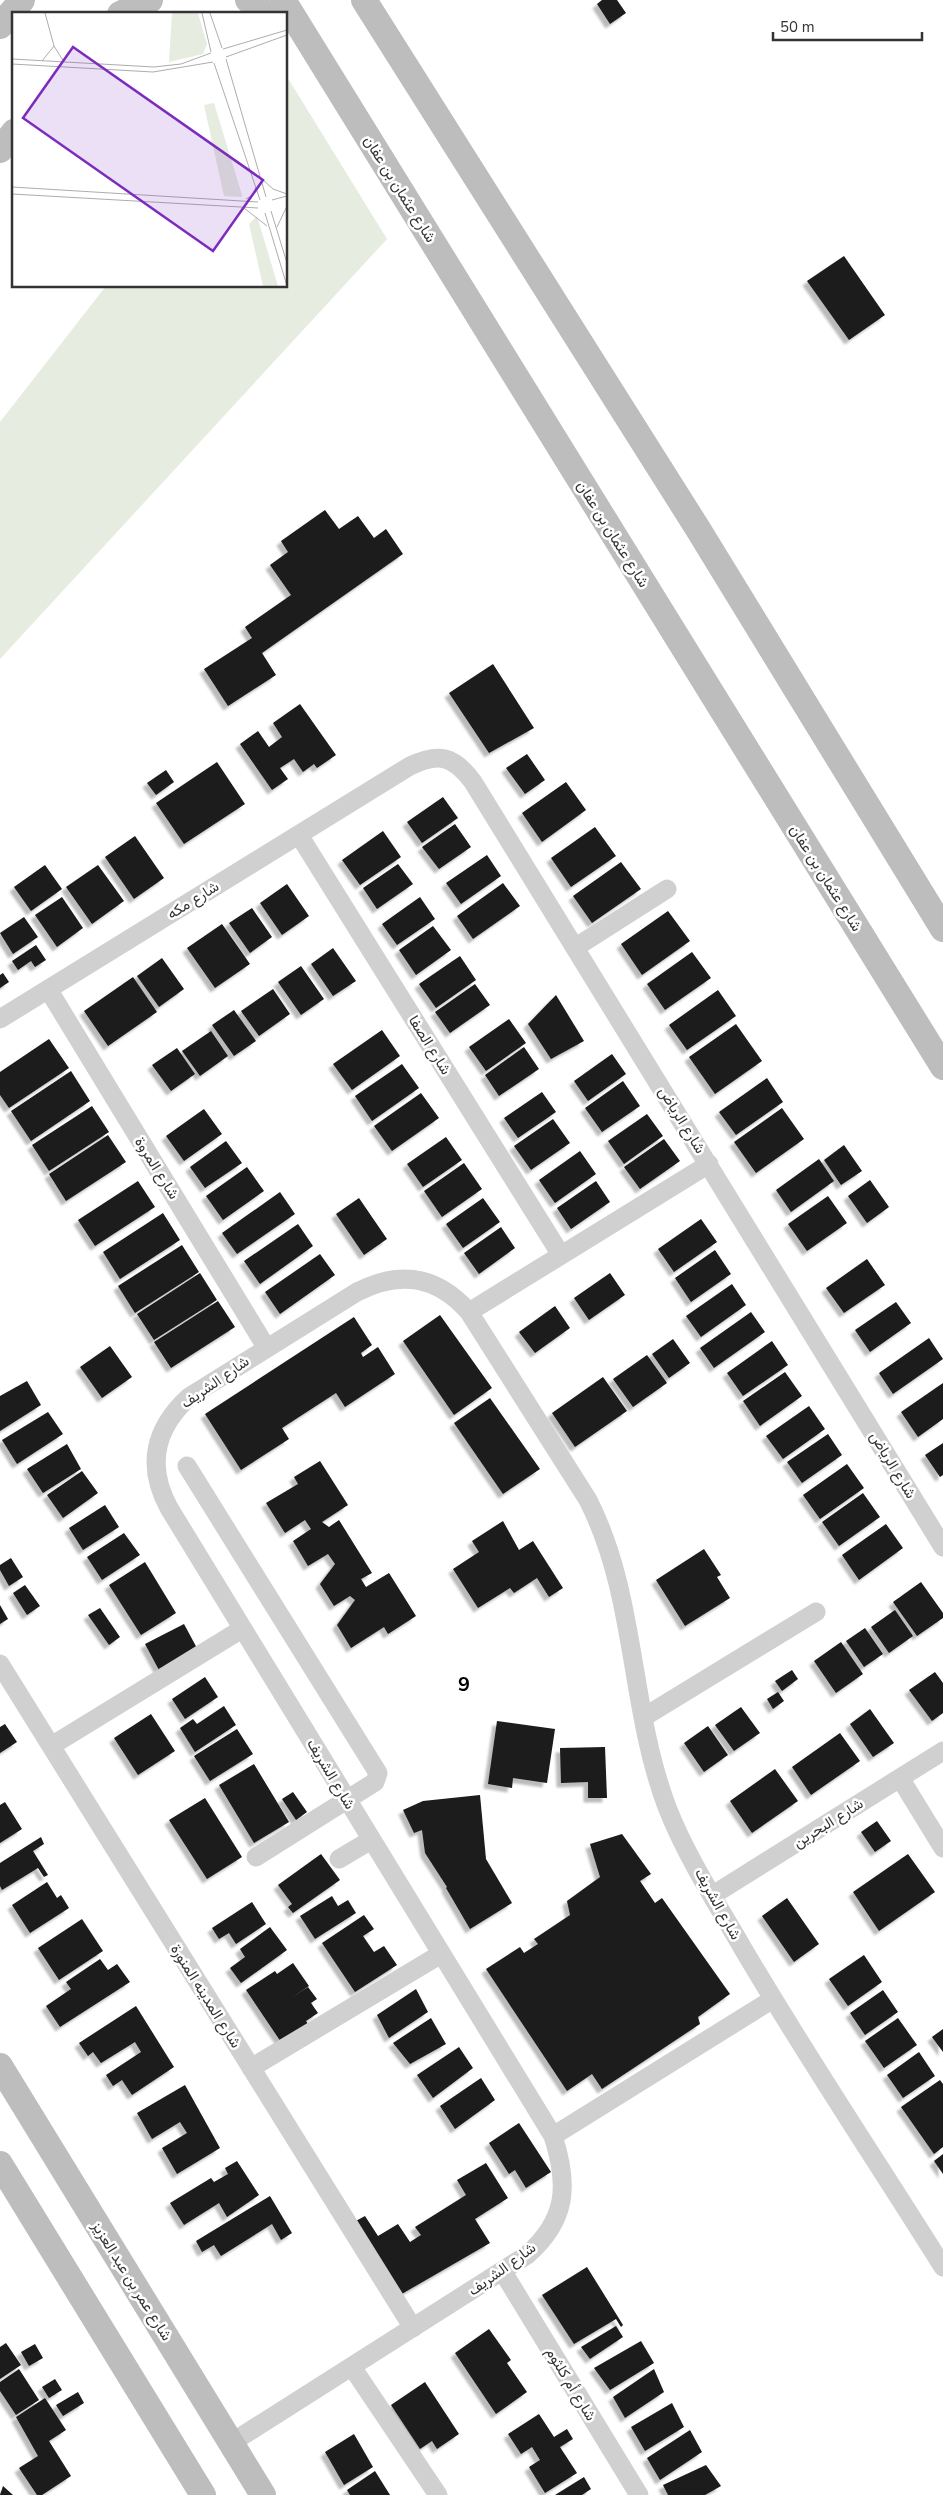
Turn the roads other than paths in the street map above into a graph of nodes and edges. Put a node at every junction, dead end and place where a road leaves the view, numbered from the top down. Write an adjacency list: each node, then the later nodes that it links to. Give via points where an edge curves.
1 (2, 0): 9 (main road)
2 (22, 0): 13 (main road)
3 (114, 0): 10 (main road)
4 (150, 0): 11 (main road)
5 (248, 0): 12 (main road)
6 (283, 0): 16 (main road, شارع عثمان بن عفان)
7 (364, 0): 14 (main road)
8 (375, 0): 14 (main road)
9 (0, 5)
10 (106, 12)
11 (124, 12)
12 (263, 12)
13 (0, 26)
14 (383, 29): 22 (main road, via 698,529)
15 (288, 34): 16 (main road)
16 (324, 67): 26 (main road, شارع عثمان بن عفان)
17 (12, 135): 18 (main road)
18 (0, 150)
19 (386, 782): 20 (street, شارع مكه); 23 (street, شارع الرياض, via 423,760 437,757 458,764 473,782)
20 (299, 835): 24 (street, شارع مكه); 28 (street, شارع الصفا)
21 (667, 889): 23 (street)
22 (943, 929)
23 (576, 948): 27 (street, شارع الرياض)
24 (48, 989): 25 (street, شارع مكه); 30 (street, شارع المروة)
25 (0, 1019)
26 (943, 1067)
27 (709, 1164): 28 (street); 32 (street, شارع الرياض)
28 (561, 1255): 29 (street)
29 (469, 1312): 30 (street, شارع الشريف, via 434,1284 402,1278 387,1280 357,1292); 36 (street, شارع الشريف, via 600,1523 620,1588)
30 (266, 1347): 34 (street, شارع الشريف, via 180,1405 163,1428 156,1453 157,1481 162,1495)
31 (187, 1466): 40 (street, via 378,1770 375,1782)
32 (943, 1547)
33 (816, 1612): 36 (street)
34 (242, 1629): 37 (street); 40 (street, شارع الشريف)
35 (0, 1664): 37 (street, شارع المدينه المنورة)
36 (644, 1717): 45 (street, شارع الشريف, via 649,1748 668,1808)
37 (51, 1746): 49 (street, شارع المدينه المنورة)
38 (943, 1751): 39 (street, شارع البحرين)
39 (900, 1778): 42 (street); 45 (street, شارع البحرين)
40 (346, 1800): 41 (street, شارع الشريف); 43 (street)
41 (370, 1840): 44 (street); 46 (street, شارع الشريف)
42 (943, 1848)
43 (256, 1857)
44 (339, 1859)
45 (713, 1895): 47 (street, شارع الشريف)
46 (441, 1954): 49 (street); 50 (street, شارع الشريف)
47 (773, 1999): 50 (street); 52 (street, شارع الشريف)
48 (0, 2066): 56 (main road, شارع عمر بن عبد العزيز)
49 (251, 2068): 54 (street, شارع المدينه المنورة)
50 (553, 2136): 53 (street, شارع الشريف, via 563,2174 558,2214 536,2248)
51 (0, 2164): 57 (main road)
52 (943, 2267)
53 (503, 2272): 54 (street, شارع الشريف); 60 (street, شارع أم كلثوم)
54 (413, 2328): 55 (street, شارع الشريف)
55 (352, 2366): 56 (street, شارع الشريف); 59 (street)
56 (231, 2442): 58 (main road, شارع عمر بن عبد العزيز)
57 (195, 2489)
58 (263, 2495)
59 (438, 2495)
60 (639, 2495)

